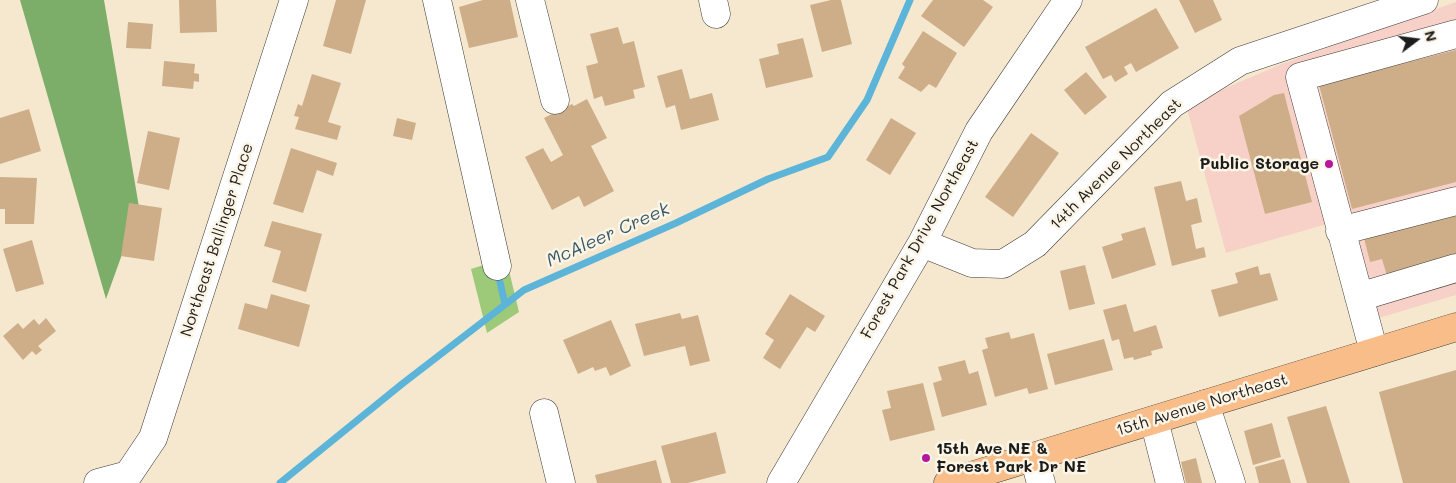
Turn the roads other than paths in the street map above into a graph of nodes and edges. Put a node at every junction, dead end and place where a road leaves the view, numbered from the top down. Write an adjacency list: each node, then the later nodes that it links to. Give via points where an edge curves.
1 (294, 0): 21 (street, Northeast Ballinger Place, via 153,438 128,475)
2 (437, 0): 11 (street)
3 (530, 0): 7 (street)
4 (1068, 0): 10 (street, Forest Park Drive Northeast, via 979,131)
5 (1424, 0): 10 (street, 14th Avenue Northeast, via 1355,21 1232,66 1172,104 1036,244 1003,264 972,263)
6 (1456, 34): 9 (street, via 1300,77)
7 (555, 100)
8 (1456, 201): 9 (street)
9 (1340, 231): 13 (street)
10 (922, 243): 23 (street, Forest Park Drive Northeast)
11 (497, 266)
12 (1456, 268): 13 (street)
13 (1359, 297): 15 (street)
14 (1456, 327): 15 (main road, 15th Avenue Northeast)
15 (1374, 352): 16 (main road, 15th Avenue Northeast)
16 (1205, 404): 18 (main road, 15th Avenue Northeast); 27 (street)
17 (544, 413): 22 (street)
18 (1154, 420): 19 (main road, 15th Avenue Northeast); 26 (street)
19 (1034, 457): 20 (main road, 15th Avenue Northeast); 25 (street)
20 (991, 477): 24 (main road, 15th Avenue Northeast)
21 (98, 483)
22 (561, 483)
23 (782, 483)
24 (948, 483)
25 (1042, 483)
26 (1170, 483)
27 (1231, 483)

